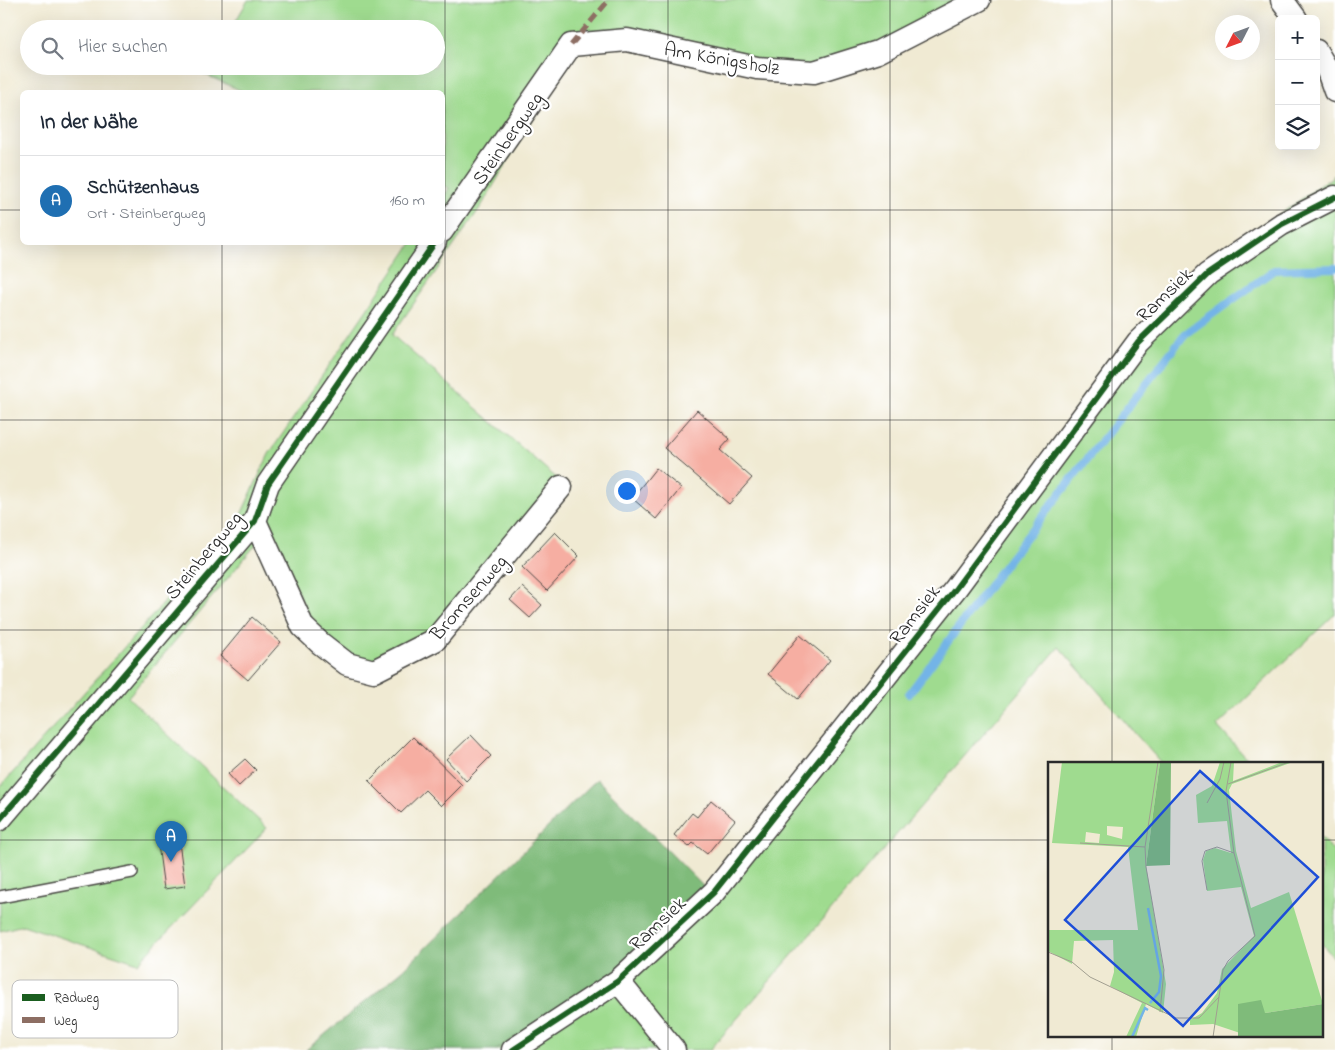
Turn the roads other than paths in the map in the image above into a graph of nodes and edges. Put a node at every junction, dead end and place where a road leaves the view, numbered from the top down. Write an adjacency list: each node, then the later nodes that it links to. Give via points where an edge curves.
1 (979, 0): 4 (street, Am Königsholz, via 878,52 814,72 757,68 627,40)
2 (1282, 0): 3 (street)
3 (1293, 15)
4 (571, 44): 8 (street, Steinbergweg)
5 (1320, 58): 6 (street)
6 (1335, 91)
7 (1335, 197): 15 (street, Ramsiek, via 1282,224 1208,274 1138,342 956,588 714,892)
8 (445, 227)
9 (433, 245): 11 (street, Steinbergweg, via 268,484)
10 (561, 487): 11 (street, Bromsenweg, via 435,640 374,670 347,664 303,627)
11 (255, 521): 12 (street, Steinbergweg)
12 (0, 819)
13 (132, 872): 14 (lane)
14 (0, 898)
15 (618, 981): 16 (street, Ramsiek); 17 (street)
16 (513, 1050)
17 (674, 1050)

